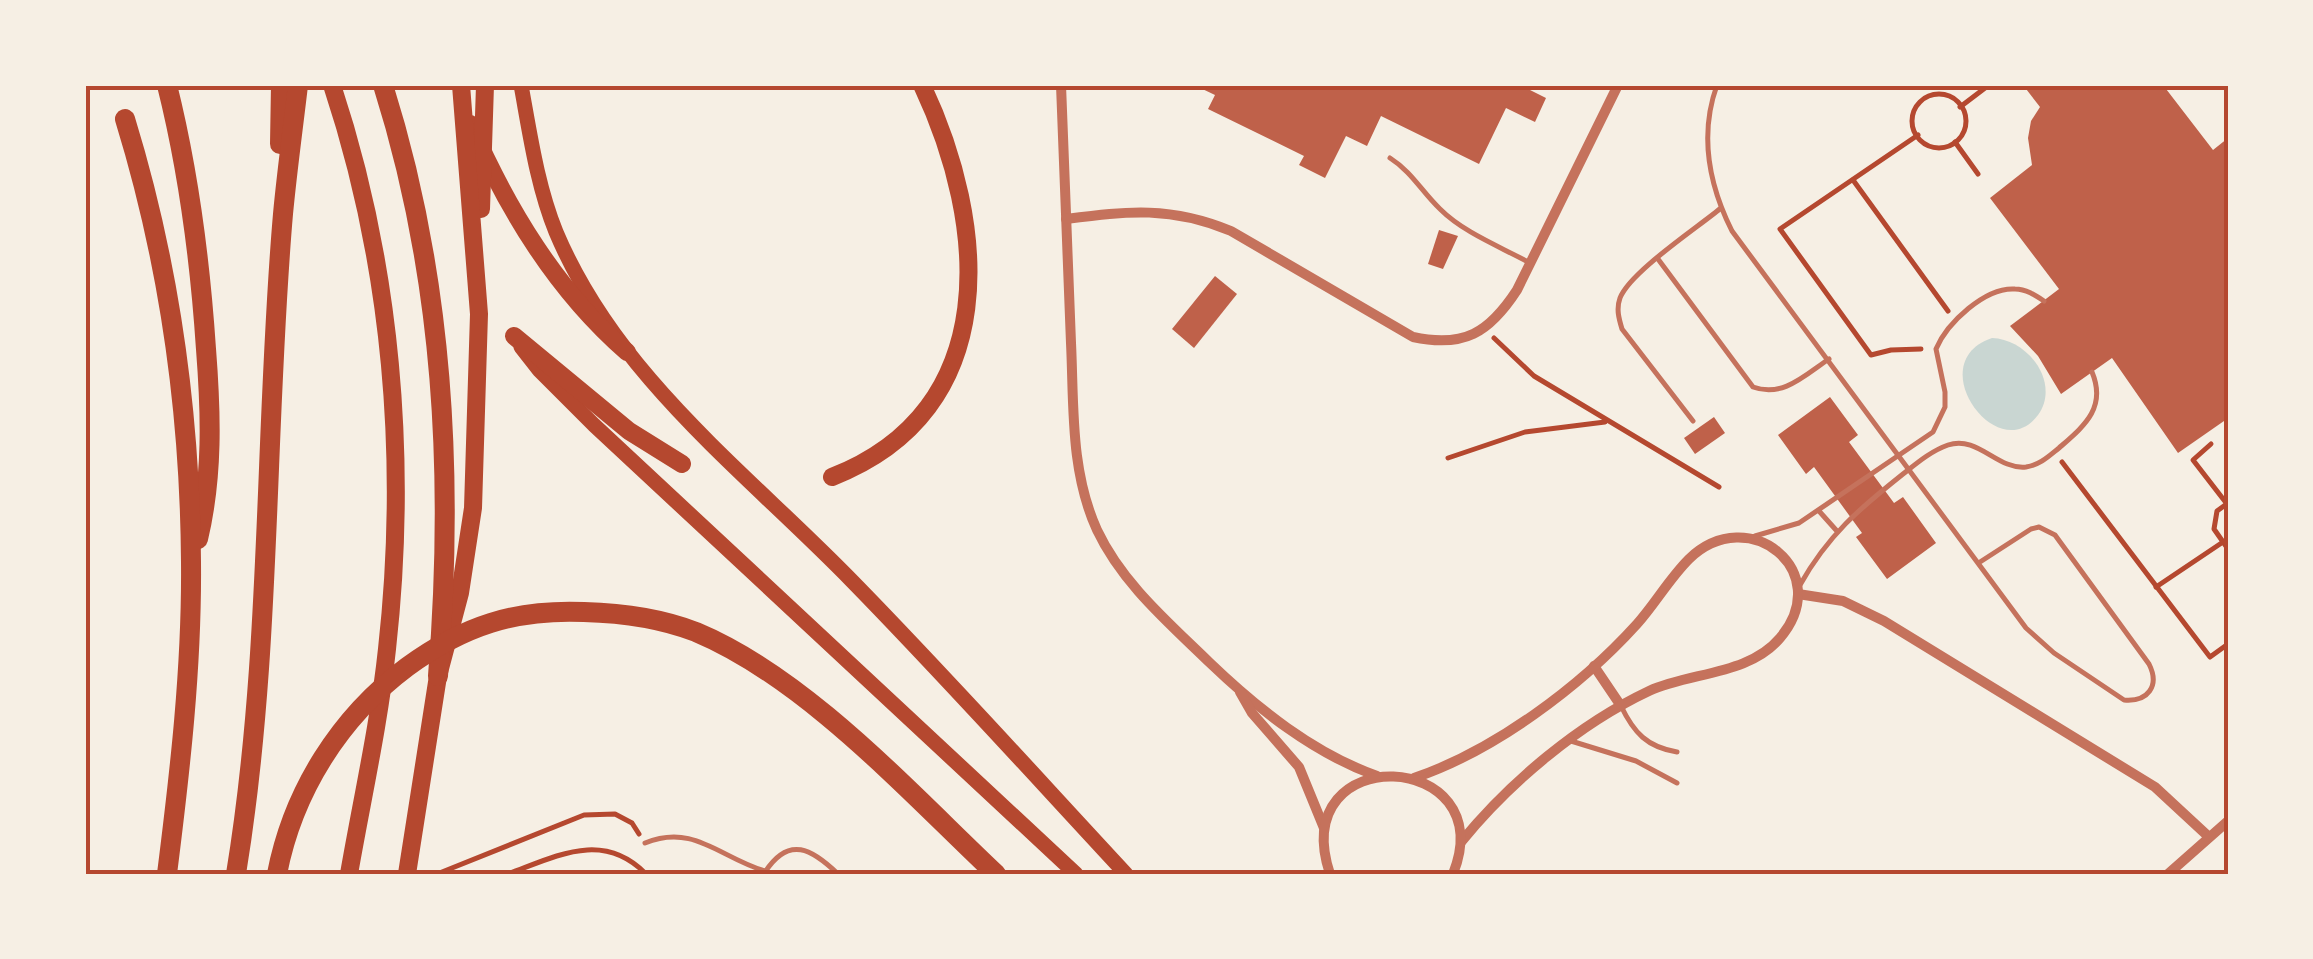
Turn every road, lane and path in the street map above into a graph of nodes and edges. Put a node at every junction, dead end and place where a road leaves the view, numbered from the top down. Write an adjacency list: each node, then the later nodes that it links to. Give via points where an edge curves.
1 (167, 85): 53 (highway, via 196,226 210,406 207,486)
2 (281, 85): 23 (highway)
3 (298, 85): 23 (highway)
4 (332, 85): 76 (highway, via 380,280 395,438 387,650)
5 (383, 85): 58 (highway, via 422,239 440,362 446,524)
6 (453, 85): 33 (highway, via 543,259 582,310)
7 (461, 85): 25 (highway)
8 (485, 85): 25 (highway)
9 (521, 85): 33 (main road, via 556,231)
10 (922, 85): 44 (highway, via 952,156 968,246 958,351 926,412 893,445)
11 (1061, 85): 24 (street)
12 (1618, 85): 27 (street)
13 (1717, 85): 22 (lane, via 1707,136)
14 (1989, 85): 15 (path)
15 (1960, 107): 17 (path, via 1954,97 1933,92 1913,106); 18 (path, via 1968,118)
16 (125, 119): 53 (highway, via 147,190 170,314)
17 (1918, 136): 18 (path, via 1924,146 1944,150); 21 (path)
18 (1955, 142): 20 (path)
19 (1390, 158): 27 (lane, via 1454,220)
20 (1978, 174)
21 (1853, 180): 29 (path); 32 (path, via 1780,229 1871,355)
22 (1721, 208): 26 (lane); 34 (lane)
23 (283, 216): 74 (highway, via 264,617)
24 (1066, 219): 30 (street, via 1150,210 1205,220 1413,338 1450,341); 59 (street, via 1077,455 1096,528 1138,592)
25 (476, 240): 58 (highway, via 474,508)
26 (1658, 259): 34 (lane, via 1753,387 1780,390); 37 (lane, via 1627,287 1618,316 1630,342)
27 (1530, 263): 30 (street, via 1503,312)
28 (2044, 301): 29 (lane, via 1999,290)
29 (1956, 322): 32 (lane)
30 (1485, 329): 36 (path, via 1534,376)
31 (514, 336): 42 (highway, via 629,431); 83 (main road, via 594,425)
32 (1936, 349): 40 (lane, via 1944,407 1933,432)
33 (627, 352): 84 (main road, via 693,427 891,620)
34 (1828, 359): 40 (lane)
35 (2092, 372): 39 (lane, via 2094,414)
36 (1606, 422): 41 (path, via 1526,432); 45 (path)
37 (1693, 422)
38 (2211, 444): 46 (path, via 2192,460)
39 (2054, 452): 43 (lane, via 2015,467 1958,442); 54 (path)
40 (1900, 456): 43 (lane); 47 (lane)
41 (1448, 458)
42 (682, 464)
43 (1910, 469): 48 (lane); 52 (lane)
44 (832, 477)
45 (1719, 487)
46 (2227, 503): 50 (path, via 2216,511 2214,529)
47 (1820, 510): 48 (lane); 49 (lane)
48 (1836, 530): 55 (lane)
49 (1749, 538): 55 (street, via 1787,560); 57 (street, via 1715,540 1698,550)
50 (2223, 542): 51 (path); 54 (path)
51 (2228, 550)
52 (1980, 562): 52 (lane, via 2039,641 2124,700 2146,696 2153,686 2149,664 2054,535 2031,528)
53 (191, 565): 73 (highway)
54 (2156, 586): 56 (path, via 2210,657)
55 (1798, 591): 60 (street, via 1795,617 1767,652); 68 (street, via 1843,601 1884,621 2155,787)
56 (2228, 644)
57 (1594, 666): 60 (street); 64 (street, via 1498,739)
58 (438, 676): 77 (highway)
59 (1239, 691): 63 (street, via 1315,748); 67 (street, via 1299,767)
60 (1621, 706): 61 (street); 62 (lane, via 1648,743)
61 (1571, 741): 65 (lane, via 1636,761); 69 (street, via 1506,790)
62 (1677, 752)
63 (1377, 776): 64 (street); 67 (street, via 1342,796)
64 (1414, 778): 69 (street, via 1438,792 1455,814)
65 (1676, 782)
66 (2228, 822): 68 (street)
67 (1324, 831): 85 (street)
68 (2209, 837): 88 (street)
69 (1461, 842): 71 (street)
70 (645, 844): 72 (lane, via 661,837 694,838); 78 (path, via 632,823 615,814 584,815)
71 (1460, 858): 86 (street); 87 (street)
72 (765, 872): 81 (lane, via 786,850 801,848)
73 (167, 874)
74 (236, 874)
75 (277, 874): 82 (highway, via 288,829 314,773 348,722 392,679 442,644 498,618 561,611 658,620 762,668 823,712)
76 (349, 874)
77 (408, 874)
78 (437, 874)
79 (508, 874): 80 (path, via 581,849 630,859)
80 (646, 874)
81 (838, 874)
82 (996, 874)
83 (1076, 874)
84 (1126, 874)
85 (1330, 874)
86 (1453, 874)
87 (1465, 874)
88 (2168, 874)

